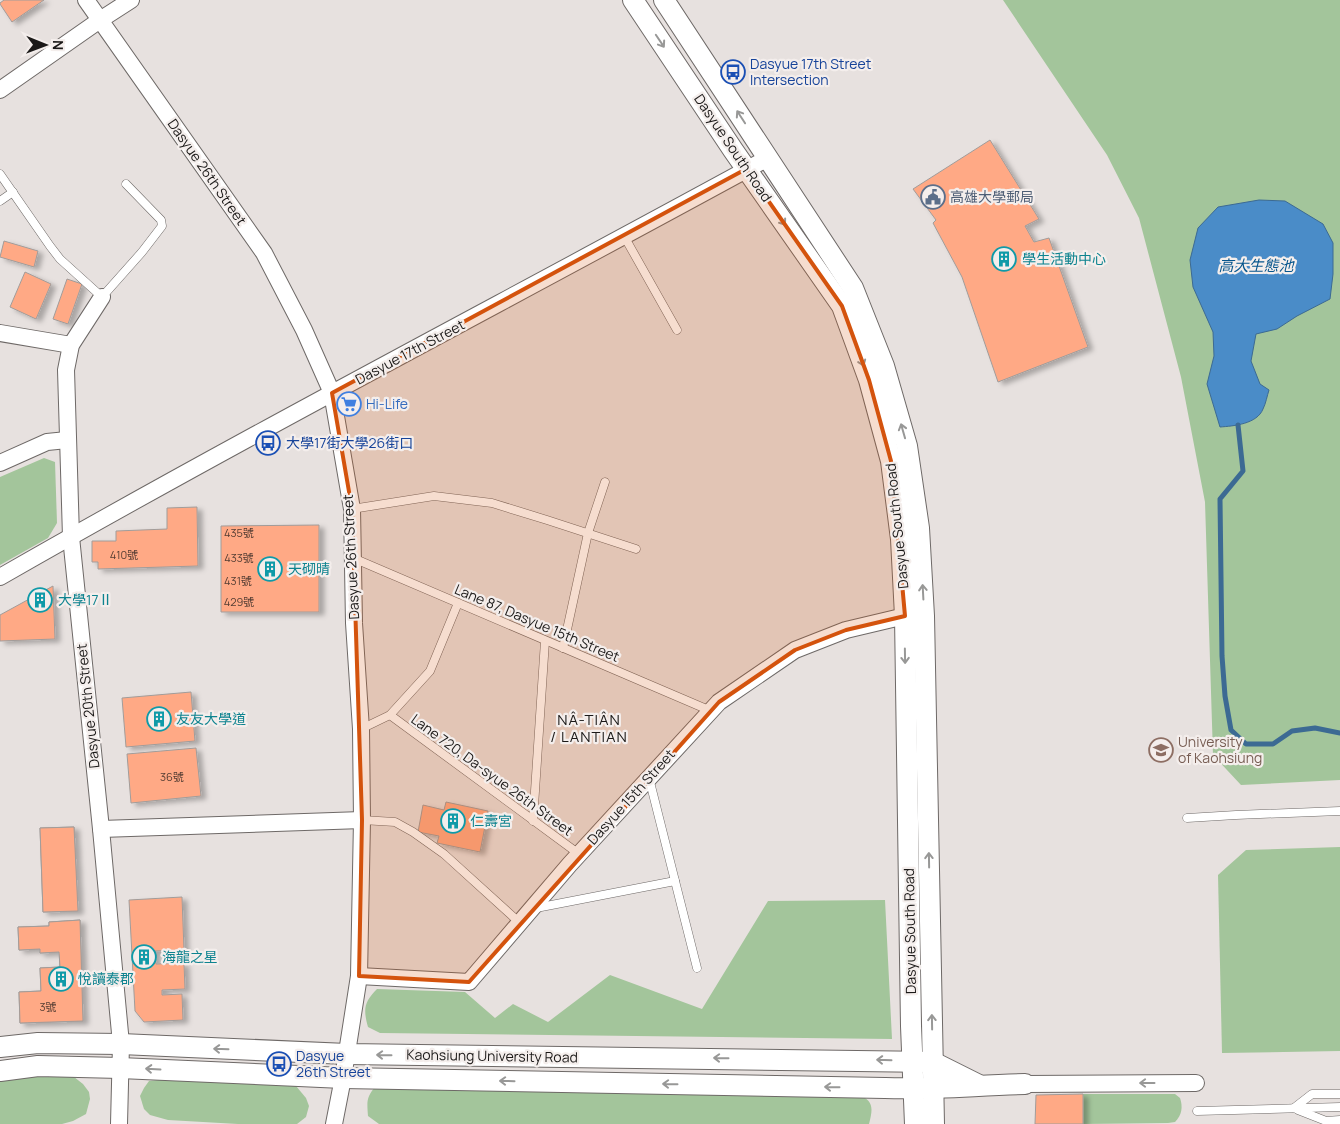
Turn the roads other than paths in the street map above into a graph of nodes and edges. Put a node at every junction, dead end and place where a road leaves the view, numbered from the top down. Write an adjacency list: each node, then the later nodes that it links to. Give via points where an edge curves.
1 (86, 0): 5 (street, Dasyue 26th Street)
2 (131, 0): 5 (street)
3 (633, 0): 8 (street, Dasyue South Road, one-way to 8)
4 (664, 0): 7 (street, Dasyue South Road, one-way to 4)
5 (100, 20): 6 (street); 18 (street, Dasyue 26th Street, via 264,253 304,330)
6 (0, 90)
7 (768, 158): 8 (street, Dasyue 17th Street); 29 (street, Dasyue South Road, one-way to 7, via 919,528 907,446 884,366 853,288)
8 (746, 169): 13 (street, Dasyue 17th Street); 29 (street, Dasyue South Road, one-way to 29, via 842,306 869,380 891,461)
9 (0, 174): 11 (lane)
10 (126, 184): 14 (lane, via 161,220 162,226)
11 (13, 192): 12 (lane); 14 (lane, via 55,252)
12 (0, 201)
13 (624, 236): 15 (lane); 18 (street, Dasyue 17th Street)
14 (102, 297): 17 (street, Dasyue 20th Street)
15 (677, 330)
16 (0, 333): 17 (street)
17 (71, 345): 19 (street, Dasyue 20th Street, via 66,370)
18 (332, 394): 22 (street, Dasyue 26th Street); 24 (street, Dasyue 17th Street)
19 (68, 440): 20 (street, via 47,442); 24 (street, Dasyue 20th Street)
20 (0, 463)
21 (605, 482): 23 (lane)
22 (352, 509): 23 (lane, via 434,496 492,503); 26 (street, Dasyue 26th Street)
23 (588, 533): 25 (lane); 31 (lane)
24 (71, 536): 27 (street, Dasyue 17th Street); 40 (street, Dasyue 20th Street)
25 (636, 549)
26 (353, 558): 28 (lane, Lane 87, Dasyue 15th Street); 34 (street, Dasyue 26th Street)
27 (0, 577)
28 (458, 603): 30 (lane, Lane 87, Dasyue 15th Street); 33 (lane, via 430,672)
29 (914, 616): 32 (street, Dasyue 15th Street, via 846,630 795,650 718,702); 50 (street, Dasyue South Road, one-way to 50); 51 (street, Dasyue South Road, one-way to 29)
30 (545, 641): 31 (lane, Lane 87, Dasyue 15th Street); 39 (lane)
31 (562, 648): 32 (lane, Lane 87, Dasyue 15th Street)
32 (711, 711): 35 (street, Dasyue 15th Street)
33 (390, 715): 34 (lane); 39 (lane, Lane 720, Da-syue 26th Street)
34 (360, 729): 38 (street, Dasyue 26th Street)
35 (649, 778): 41 (street, Dasyue 15th Street); 42 (lane)
36 (1340, 811): 37 (lane)
37 (1187, 818)
38 (362, 820): 40 (street); 44 (lane, via 395,822 413,832 444,854); 46 (street, Dasyue 26th Street)
39 (533, 821): 41 (lane, Lane 720, Da-syue 26th Street)
40 (101, 828): 47 (street, Dasyue 20th Street)
41 (579, 854): 43 (street, Dasyue 15th Street)
42 (675, 881): 43 (lane); 45 (lane)
43 (531, 909): 44 (street, Dasyue 15th Street)
44 (520, 923): 46 (street, Dasyue 15th Street, via 469,982)
45 (697, 968)
46 (359, 976): 49 (street, Dasyue 26th Street)
47 (121, 1044): 48 (street, Kaohsiung University Road, via 38,1043); 49 (street, Kaohsiung University Road, one-way to 47); 52 (street, Dasyue 20th Street)
48 (0, 1047)
49 (347, 1054): 50 (street, Kaohsiung University Road, one-way to 49); 54 (street, Dasyue 26th Street)
50 (913, 1062): 51 (street, Kaohsiung University Road); 59 (street, Dasyue South Road)
51 (933, 1062): 57 (street, Kaohsiung University Road); 58 (street, Dasyue South Road)
52 (120, 1068): 53 (street, Kaohsiung University Road, via 38,1066); 54 (street, Kaohsiung University Road, one-way to 52); 65 (street, Dasyue 20th Street)
53 (0, 1071)
54 (343, 1078): 59 (street, Kaohsiung University Road, one-way to 54); 66 (street, Dasyue 26th Street)
55 (1196, 1083): 56 (street, one-way to 56)
56 (1025, 1084): 57 (street, Kaohsiung University Road)
57 (979, 1085): 58 (street, Kaohsiung University Road)
58 (934, 1088): 59 (street, Kaohsiung University Road); 68 (street, Dasyue South Road)
59 (914, 1089): 67 (street, Dasyue South Road)
60 (1340, 1094): 62 (lane, via 1312,1094)
61 (1340, 1107): 62 (lane)
62 (1294, 1108): 63 (lane); 64 (lane, via 1326,1121)
63 (1197, 1111)
64 (1340, 1120)
65 (119, 1124)
66 (334, 1124)
67 (915, 1124)
68 (934, 1124)

